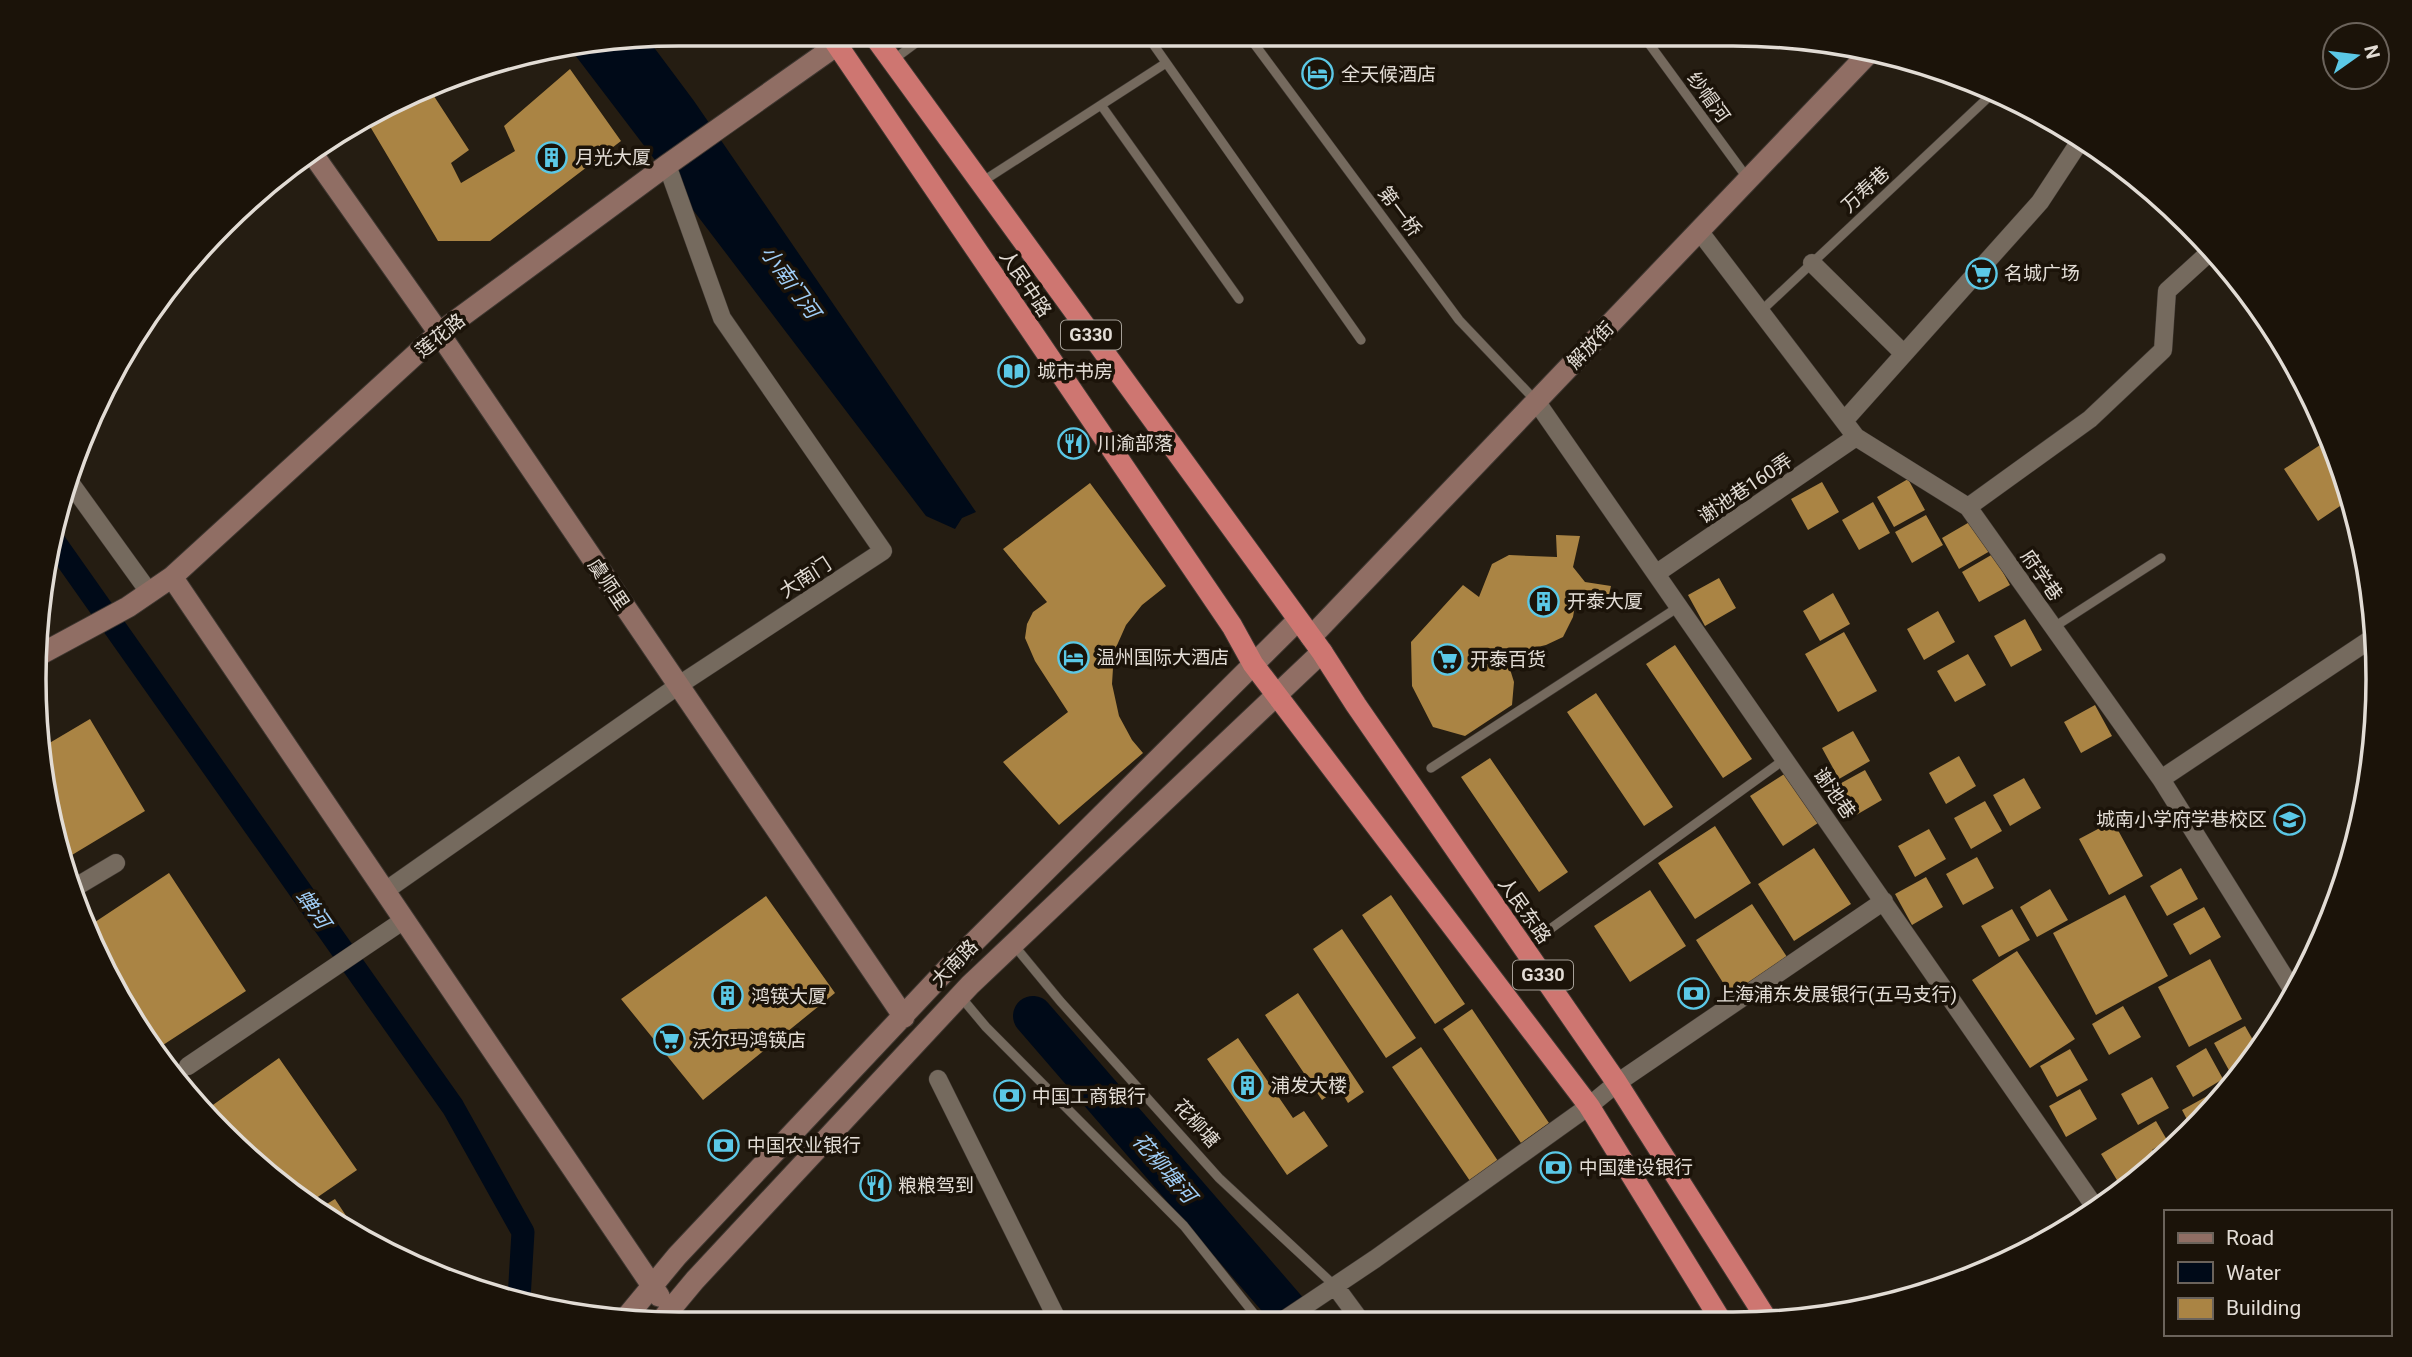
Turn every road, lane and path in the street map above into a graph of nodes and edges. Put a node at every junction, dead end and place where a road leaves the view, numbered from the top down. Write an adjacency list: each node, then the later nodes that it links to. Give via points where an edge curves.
1 (828, 46): 15 (street, 莲花路)
2 (846, 46): 40 (highway, 人民中路 / G330)
3 (881, 46): 9 (highway, 人民中路 / G330)
4 (912, 46): 9 (lane)
5 (1154, 46): 10 (lane)
6 (1256, 46): 26 (lane, 第一桥, via 1459,320)
7 (1651, 46): 16 (lane, 纱帽河)
8 (1863, 59): 16 (street, 解放街)
9 (891, 61): 17 (highway, 人民中路 / G330)
10 (1166, 63): 12 (lane); 24 (lane)
11 (1987, 99): 20 (lane, 万寿巷)
12 (1101, 105): 17 (lane); 21 (lane)
13 (2076, 147): 25 (street, via 2040,202)
14 (317, 159): 23 (street, 虞师里)
15 (667, 165): 23 (street, 莲花路); 41 (street, 大南门, via 722,318 883,551)
16 (1749, 181): 18 (street, 解放街)
17 (980, 183): 37 (highway, 人民中路 / G330)
18 (1699, 232): 22 (street, 府学巷); 26 (street, 解放街)
19 (2205, 257): 30 (street, via 2167,291 2163,350 2090,419)
20 (1812, 263): 22 (lane, 万寿巷); 25 (street)
21 (1238, 299)
22 (1760, 312): 27 (street, 府学巷)
23 (439, 333): 33 (street, 莲花路); 41 (street, 虞师里)
24 (1361, 340)
25 (1904, 354): 27 (street)
26 (1536, 401): 32 (street, 谢池巷); 37 (street, 解放街)
27 (1844, 421): 28 (street, 府学巷)
28 (1856, 437): 30 (street, 府学巷); 32 (street, 谢池巷160弄)
29 (75, 489): 34 (street)
30 (1968, 507): 36 (street, 府学巷)
31 (2161, 558): 36 (lane)
32 (1657, 573): 35 (street, 谢池巷)
33 (172, 577): 34 (street, 莲花路); 48 (street)
34 (149, 592): 39 (street, 莲花路)
35 (1680, 606): 43 (street, 谢池巷); 44 (lane)
36 (2054, 627): 45 (street, 府学巷)
37 (1310, 636): 40 (street, 大南路); 42 (street, 大南路); 58 (highway, 人民东路 / G330)
38 (2365, 643): 45 (street)
39 (47, 651)
40 (1253, 664): 42 (highway, G330); 55 (street, 大南路, via 993,922)
41 (679, 685): 48 (street, 大南门); 55 (street, 虞师里)
42 (1276, 695): 52 (street, 大南路); 59 (highway, G330)
43 (1785, 758): 49 (street, 谢池巷); 51 (lane)
44 (1430, 768)
45 (2161, 779): 53 (street, 府学巷)
46 (116, 863): 47 (street)
47 (80, 884)
48 (385, 891): 50 (street)
49 (1884, 901): 58 (street); 60 (street, 谢池巷)
50 (404, 920): 56 (street); 61 (street)
51 (1546, 932)
52 (1013, 943): 54 (street, 大南路); 62 (lane, 花柳塘, via 1219,1178)
53 (2289, 981)
54 (965, 990): 66 (street, 大南路, via 695,1280); 68 (lane, via 986,1027 1184,1226)
55 (904, 1017): 61 (street, 大南路)
56 (188, 1066)
57 (938, 1079): 67 (street)
58 (1617, 1083): 59 (street); 65 (highway, 人民东路 / G330)
59 (1589, 1106): 62 (street); 71 (highway, G330)
60 (2091, 1201)
61 (653, 1286): 63 (street, 大南路); 64 (street)
62 (1335, 1286): 69 (street); 70 (street, 花柳塘)
63 (633, 1310)
64 (665, 1311)
65 (1764, 1311)
66 (673, 1312)
67 (1054, 1312)
68 (1253, 1312)
69 (1295, 1312)
70 (1354, 1312)
71 (1716, 1312)

